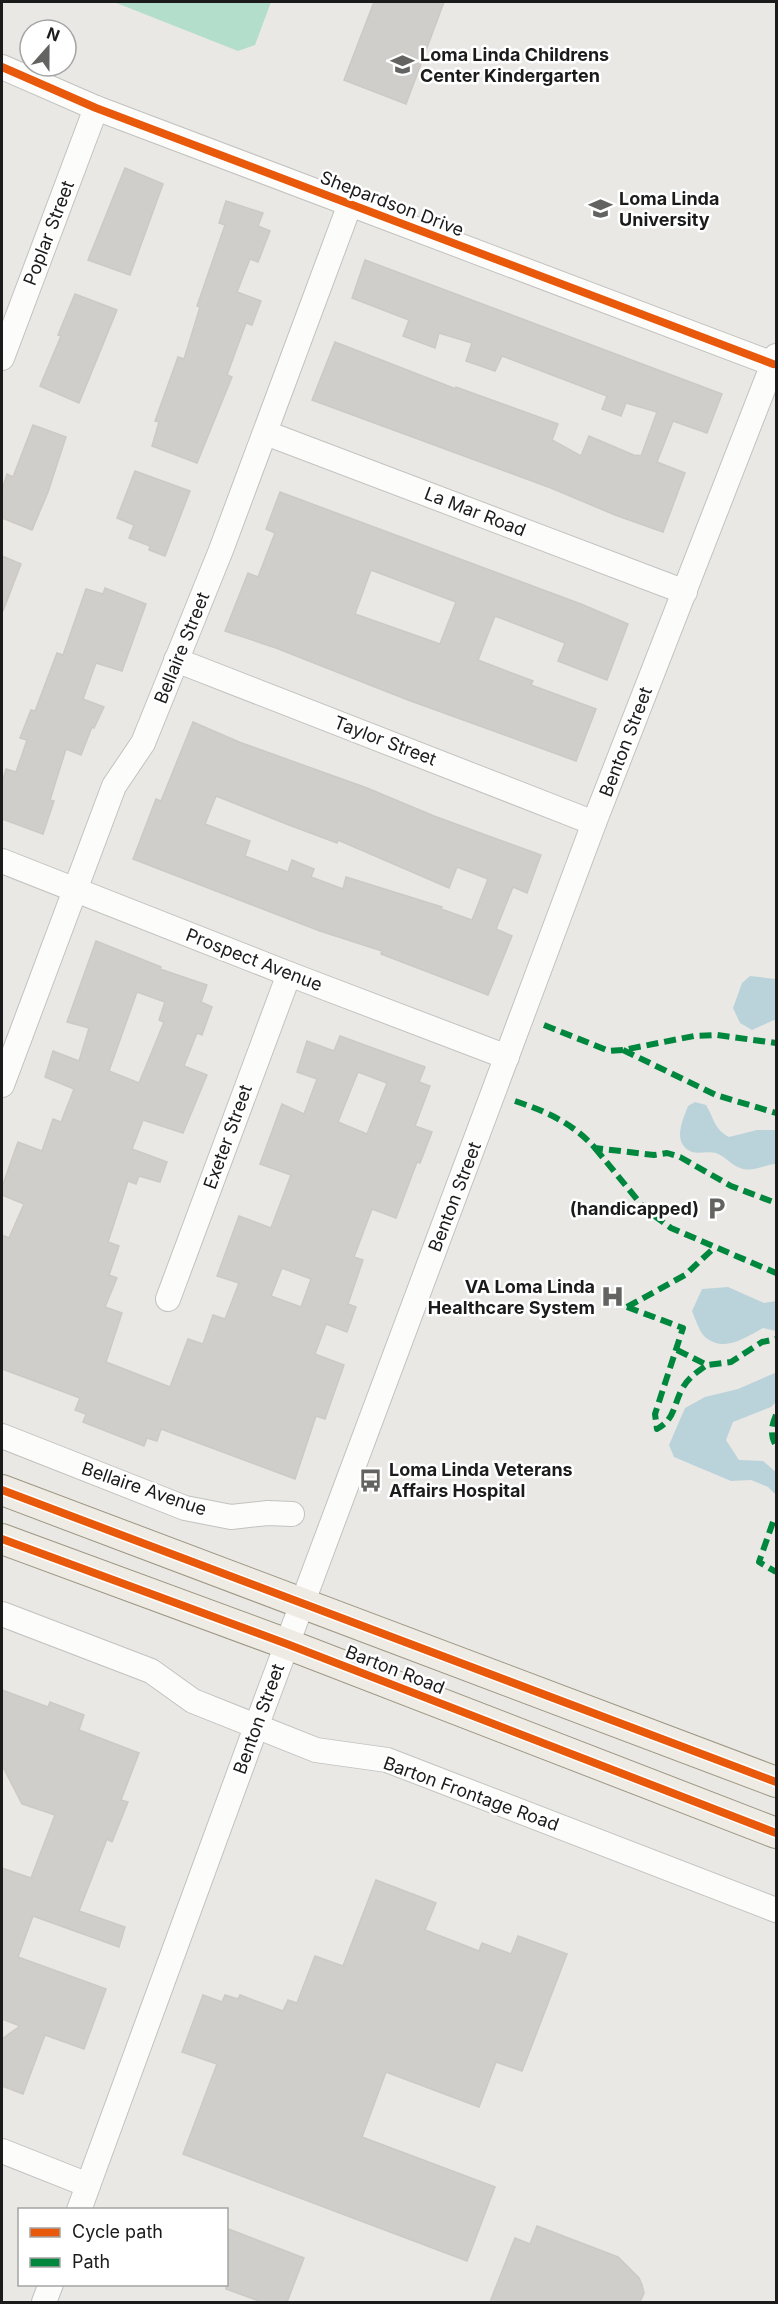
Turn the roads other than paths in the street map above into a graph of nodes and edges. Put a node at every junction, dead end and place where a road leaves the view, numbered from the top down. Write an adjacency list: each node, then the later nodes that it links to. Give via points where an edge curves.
1 (2, 67): 2 (street, Shepardson Drive)
2 (96, 108): 3 (street, Shepardson Drive); 4 (street, Poplar Street)
3 (350, 204): 5 (street, Shepardson Drive); 6 (street, Bellaire Street)
4 (2, 358)
5 (775, 360): 7 (street, Benton Street)
6 (266, 433): 7 (street, La Mar Road); 8 (street, Bellaire Street)
7 (685, 592): 9 (street, Benton Street)
8 (176, 660): 9 (street, Taylor Street); 11 (street, Bellaire Street, via 143,743 114,786)
9 (594, 823): 13 (street, Benton Street)
10 (2, 861): 11 (street, Prospect Avenue)
11 (76, 890): 12 (street, Prospect Avenue); 14 (street, Bellaire Street)
12 (289, 974): 13 (street, Prospect Avenue); 15 (street, Exeter Street)
13 (507, 1057): 20 (street, Benton Street)
14 (2, 1085)
15 (168, 1299)
16 (2, 1436): 18 (street, Bellaire Avenue, via 186,1508 231,1517)
17 (2, 1490): 20 (main road, Barton Road)
18 (292, 1514)
19 (2, 1539): 22 (main road, Barton Road)
20 (303, 1602): 22 (street, Benton Street); 24 (main road, Barton Road)
21 (2, 1614): 23 (street, Barton Frontage Road, via 151,1671 193,1701)
22 (287, 1644): 23 (street, Benton Street); 25 (main road, Barton Road)
23 (256, 1727): 26 (street, Barton Frontage Road, via 316,1750 387,1760); 28 (street, Benton Street)
24 (777, 1782)
25 (777, 1833)
26 (777, 1910)
27 (2, 2151): 28 (street)
28 (88, 2185): 29 (street, Benton Street)
29 (80, 2208)
30 (50, 2286): 31 (street)
31 (44, 2302)

